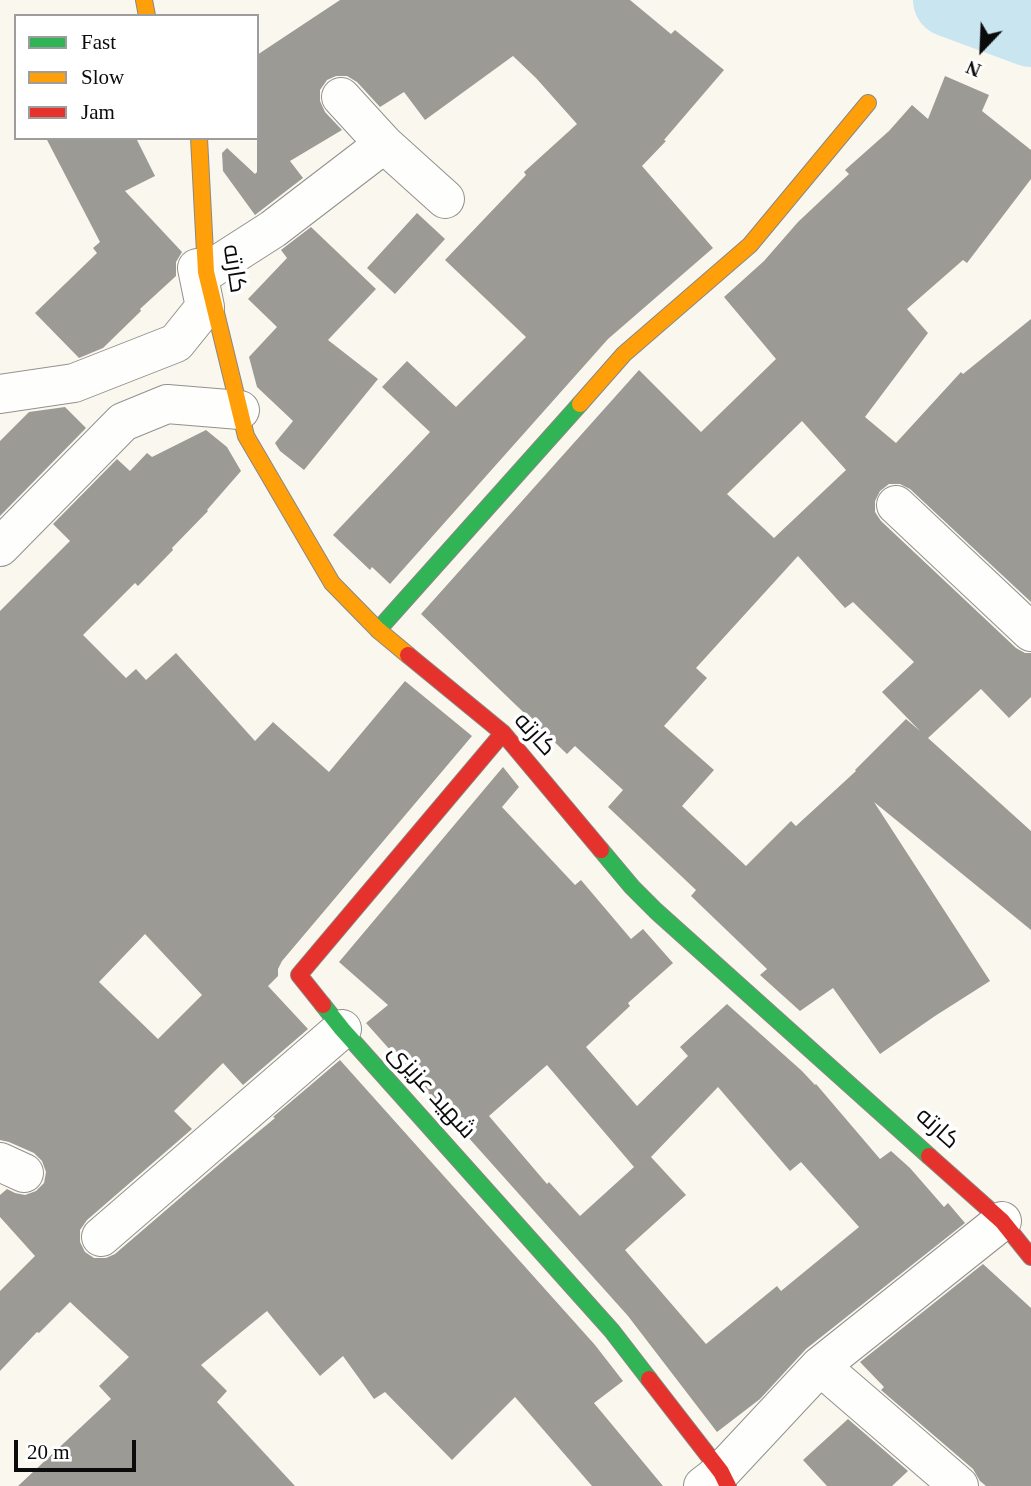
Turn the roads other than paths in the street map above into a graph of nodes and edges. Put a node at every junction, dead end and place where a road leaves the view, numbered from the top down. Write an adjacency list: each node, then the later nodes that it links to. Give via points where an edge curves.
1 (341, 97): 4 (street)
2 (867, 103): 11 (street, via 750,245 624,354)
3 (199, 141): 6 (street, کارته); 7 (street, via 193,247 205,307 184,334 176,343 74,383)
4 (384, 144): 5 (street); 6 (street, via 274,229)
5 (445, 200)
6 (206, 272): 8 (street, کارته)
7 (0, 394)
8 (240, 410): 10 (street, via 167,404 124,422); 11 (street, کارته, via 246,436 332,583)
9 (896, 505): 12 (street)
10 (0, 548)
11 (378, 630): 13 (street, کارته)
12 (1031, 632)
13 (503, 733): 14 (street, شهید عزیزی, via 299,975); 15 (street, کارته, via 656,911)
14 (342, 1029): 16 (street); 19 (street, شهید عزیزی, via 612,1331)
15 (1002, 1221): 17 (street, کارته); 18 (street)
16 (101, 1237)
17 (1031, 1257)
18 (820, 1366): 19 (street); 20 (street)
19 (717, 1481)
20 (959, 1486)

